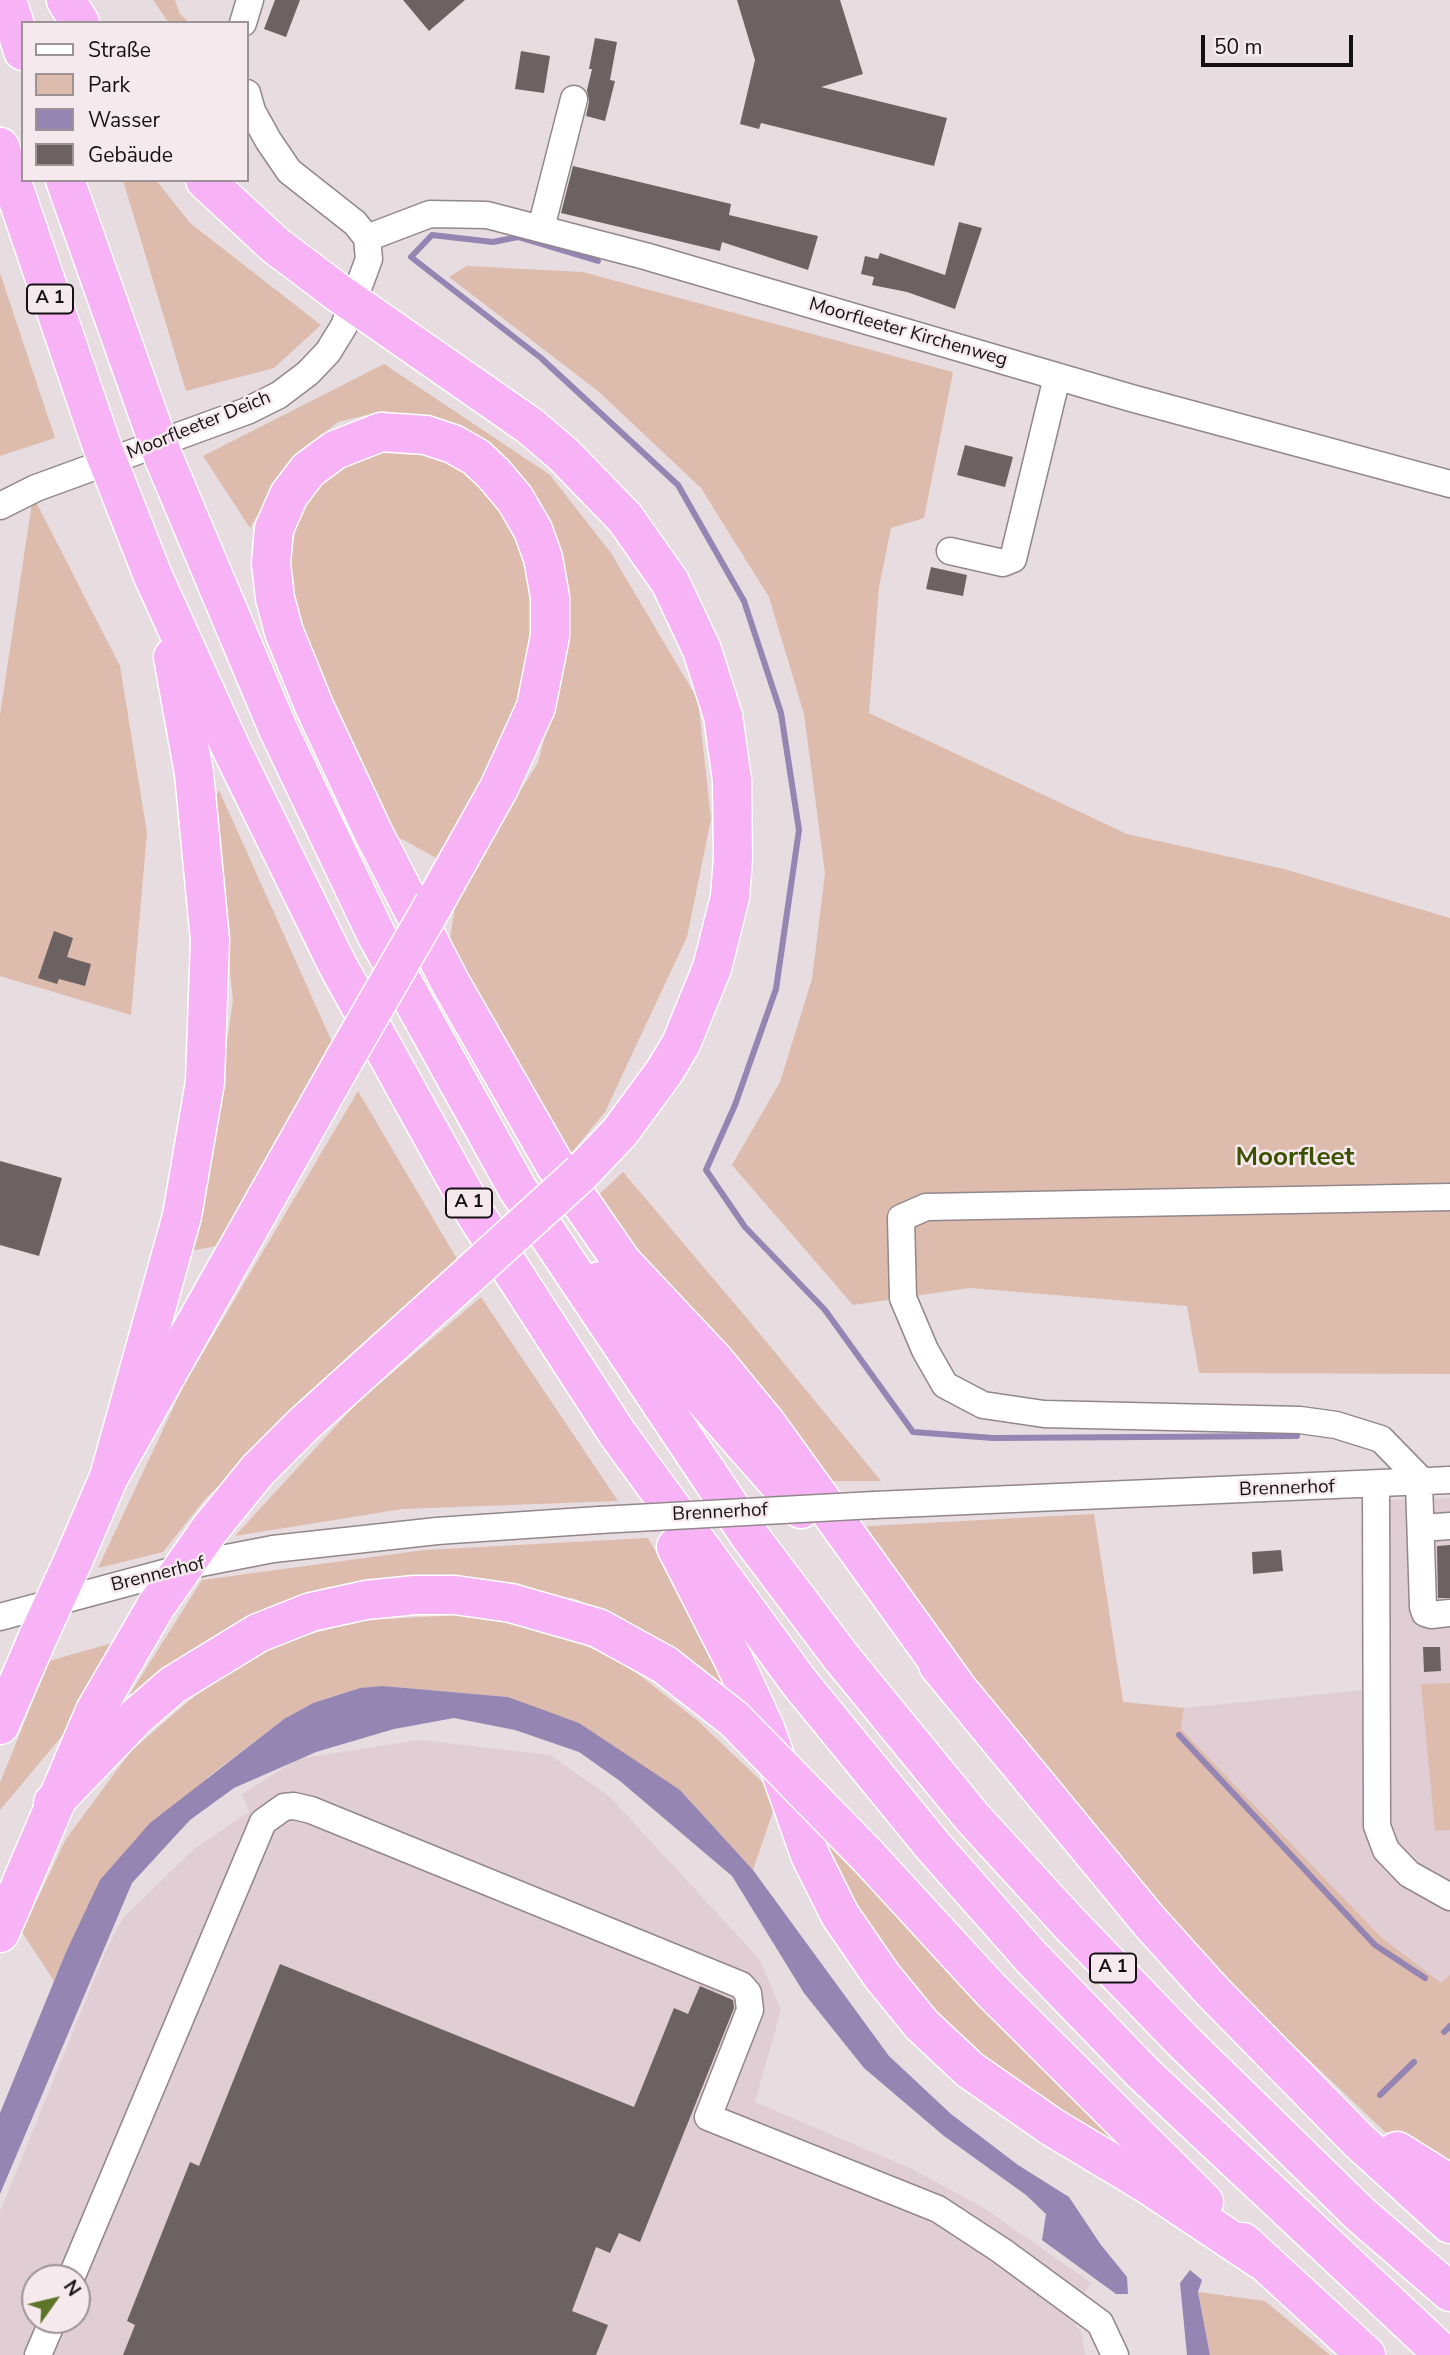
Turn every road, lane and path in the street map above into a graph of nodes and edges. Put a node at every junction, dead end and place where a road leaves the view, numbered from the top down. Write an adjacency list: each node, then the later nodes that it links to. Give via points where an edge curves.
1 (7, 0): 6 (highway)
2 (66, 0): 4 (highway)
3 (250, 0): 5 (street)
4 (79, 21)
5 (244, 21)
6 (21, 45)
7 (248, 97): 13 (street, via 289,171 355,223)
8 (573, 99): 12 (street)
9 (0, 147): 18 (highway, A 1, via 108,461)
10 (66, 182): 19 (highway, A 1, via 158,443 278,729 376,934)
11 (207, 182): 32 (highway, bridge, via 275,245 530,426 625,518 670,582 702,650 723,716 732,780 730,897 712,968 681,1044 620,1132 581,1173 303,1424 258,1471 156,1606 95,1711)
12 (541, 228): 13 (street, Moorfleeter Kirchenweg, via 455,212 430,214); 14 (street, Moorfleeter Kirchenweg)
13 (367, 239): 16 (street, Moorfleeter Deich, via 369,259 344,326 315,366 279,395)
14 (1057, 376): 15 (street, Moorfleeter Kirchenweg); 17 (street, via 1013,559 1003,563)
15 (1450, 484)
16 (0, 506)
17 (950, 551)
18 (153, 576): 21 (highway, A 1, via 231,748 404,1089 483,1226); 22 (highway, via 180,687 194,774 210,940 210,1011 205,1082 182,1216)
19 (517, 1188): 30 (highway); 40 (highway, A 1, via 748,1535 972,1816 1182,2040 1360,2214)
20 (1450, 1197): 24 (street, via 926,1207 901,1218 903,1298 925,1350 945,1385 983,1405 1044,1414 1300,1420 1336,1425 1381,1439)
21 (617, 1433): 38 (highway, via 765,1728 810,1855 840,1915 882,1976 922,2025 970,2070); 45 (highway, A 1, via 799,1682 1031,1957 1172,2102)
22 (109, 1477): 30 (highway, bridge, via 344,1060 434,904 499,788 536,707 550,636 550,597 533,530 515,499 476,457 426,435 382,432 335,450 308,470 289,495 274,529 275,597 315,708 373,832 450,982 569,1186 622,1262 766,1423); 31 (highway, bridge)
23 (1450, 1480): 24 (street, Brennerhof)
24 (1421, 1482): 25 (street, Brennerhof); 27 (street)
25 (1376, 1485): 29 (street, Brennerhof, bridge, via 874,1505 437,1531 273,1549 177,1569); 33 (street, via 1377,1826 1386,1850 1409,1874)
26 (1450, 1526): 27 (street)
27 (1420, 1528): 28 (street, via 1425,1613)
28 (1450, 1614)
29 (0, 1617)
30 (955, 1685): 35 (highway, via 1149,1921)
31 (0, 1725)
32 (53, 1803): 34 (highway); 38 (highway, bridge, via 173,1685 258,1633 311,1612 366,1600 455,1595 512,1603 598,1628 665,1665 734,1719 991,1990)
33 (1450, 1898)
34 (0, 1933)
35 (1285, 2064): 36 (highway, via 1387,2144); 37 (highway, via 1359,2141)
36 (1450, 2184)
37 (1450, 2224)
38 (1261, 2260): 44 (highway)
39 (77, 2264): 43 (street, via 264,1822 284,1807 294,1806 741,1985 748,1993 750,2010 708,2117 938,2209 1100,2323)
40 (1450, 2292)
41 (47, 2334): 42 (street)
42 (38, 2355)
43 (1115, 2355)
44 (1366, 2355)
45 (1444, 2355)

